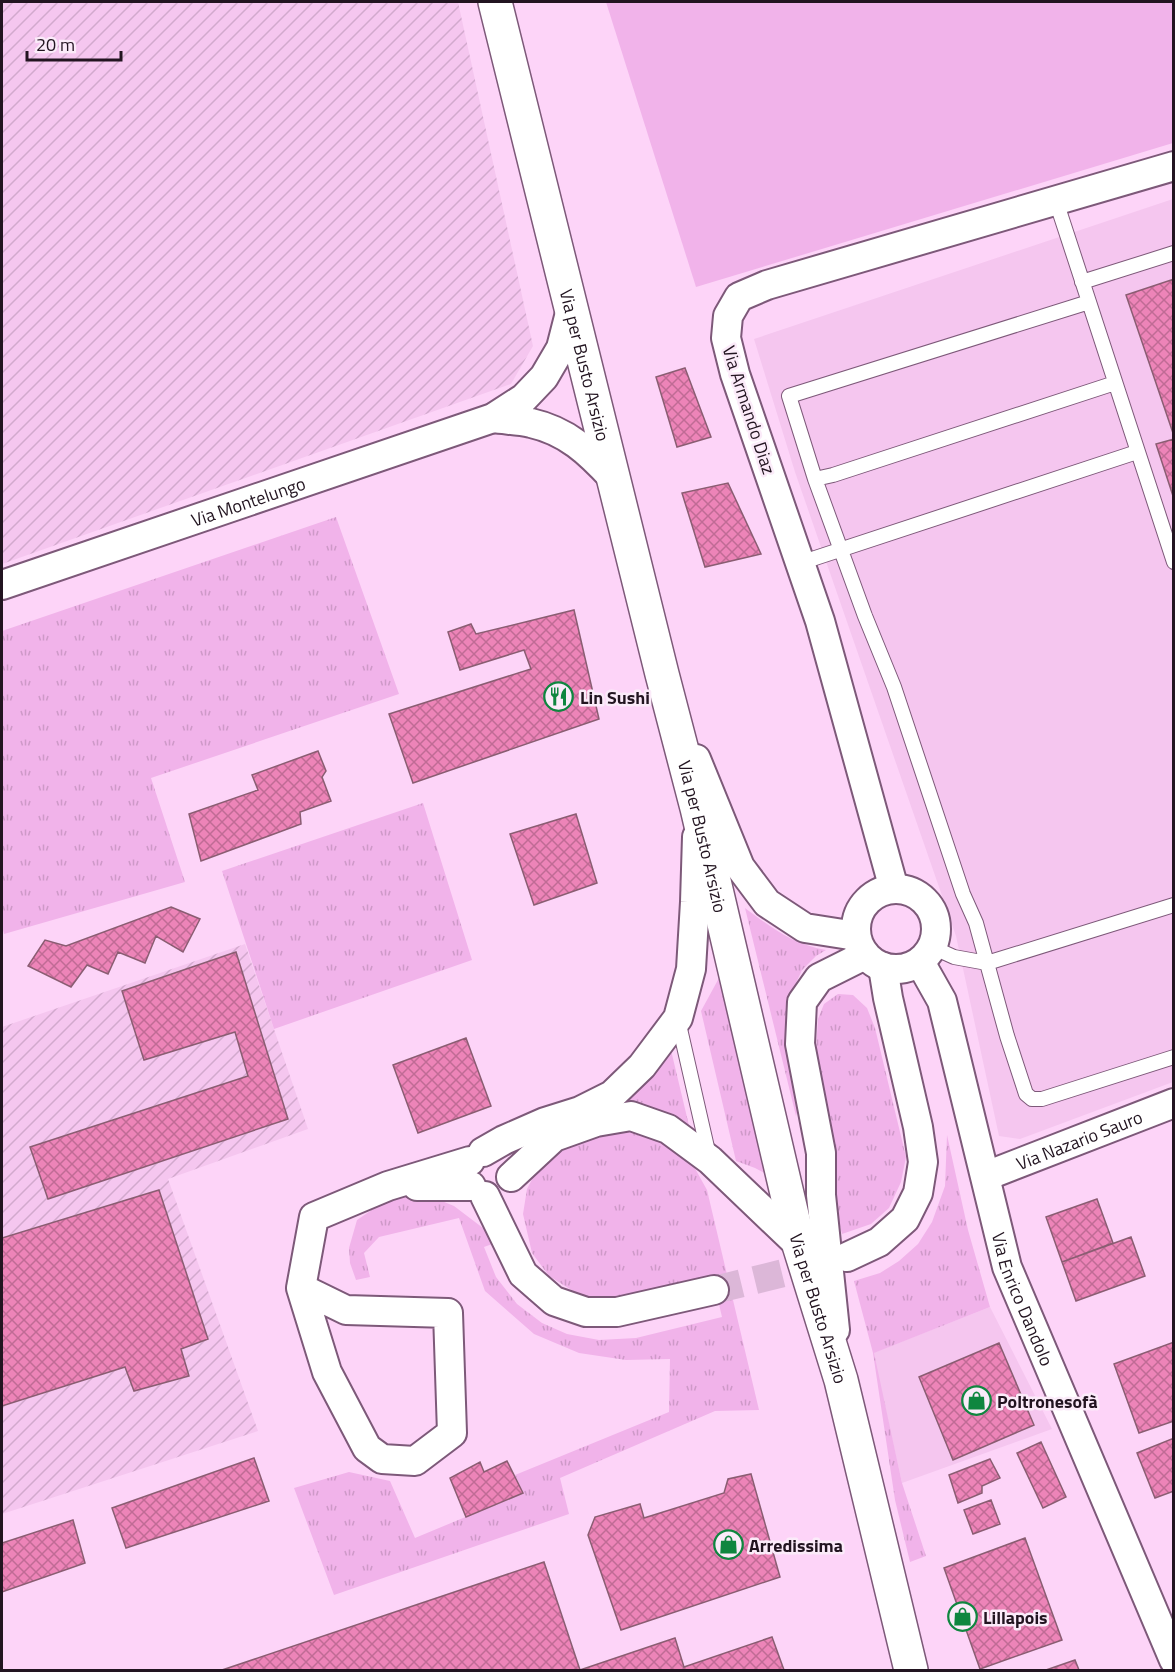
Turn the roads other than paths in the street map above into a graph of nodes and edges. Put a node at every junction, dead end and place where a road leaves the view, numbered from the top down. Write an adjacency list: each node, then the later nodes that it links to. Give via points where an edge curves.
1 (495, 2): 7 (main road, Via per Busto Arsizio)
2 (1173, 166): 3 (street, Via Armando Diaz)
3 (1056, 201): 5 (lane); 15 (street, Via Armando Diaz, via 766,285 740,297 728,316 726,338)
4 (1173, 253): 5 (lane)
5 (1082, 282): 6 (lane)
6 (1089, 302): 8 (lane); 12 (lane, via 789,396)
7 (571, 309): 9 (street, Via Montelungo, via 561,348 544,376 524,398); 11 (main road, Via per Busto Arsizio)
8 (1115, 383): 10 (lane); 12 (lane)
9 (493, 418): 11 (street, Via Montelungo, via 531,423 564,434 591,454); 16 (street, Via Montelungo)
10 (1137, 452): 13 (lane); 14 (lane)
11 (613, 478): 17 (main road, Via per Busto Arsizio)
12 (815, 479): 13 (lane)
13 (842, 549): 15 (lane); 23 (lane, via 894,687)
14 (1173, 562)
15 (800, 563): 19 (street, Via Armando Diaz, via 820,621)
16 (2, 585)
17 (662, 674): 18 (main road, Via per Busto Arsizio); 21 (street, via 740,867 767,903 805,928)
18 (698, 808): 24 (street, via 691,969); 30 (main road, Via per Busto Arsizio)
19 (894, 889): 21 (street, via 881,892 861,909 856,922); 22 (street, via 908,890 930,907 937,934)
20 (1173, 905): 23 (lane)
21 (868, 953): 22 (street, via 896,970 908,968); 31 (street, via 888,998 923,1162 918,1192 905,1219 879,1242); 34 (street, via 819,978 802,1002 800,1044 821,1153 821,1195)
22 (926, 955): 23 (lane); 28 (street, Via Enrico Dandolo, via 942,1001)
23 (987, 963): 25 (lane, via 1021,1082 1032,1099)
24 (678, 1018): 27 (lane); 29 (street, via 642,1066 612,1095 504,1140)
25 (1173, 1057)
26 (1173, 1103): 28 (street, Via Nazario Sauro)
27 (710, 1160): 29 (street, via 668,1129 631,1116 596,1122 554,1137); 30 (street)
28 (986, 1176): 35 (street, Via Enrico Dandolo, via 1007,1267)
29 (488, 1177): 32 (street, via 388,1186 314,1217); 33 (street, via 506,1237 523,1274 554,1301 586,1312 617,1312)
30 (799, 1245): 34 (main road, Via per Busto Arsizio)
31 (848, 1257)
32 (301, 1288): 32 (street, via 327,1372 367,1448 382,1459 416,1461 453,1433 448,1313 346,1310)
33 (714, 1290)
34 (841, 1380): 36 (main road, Via per Busto Arsizio)
35 (1173, 1660)
36 (911, 1671)

